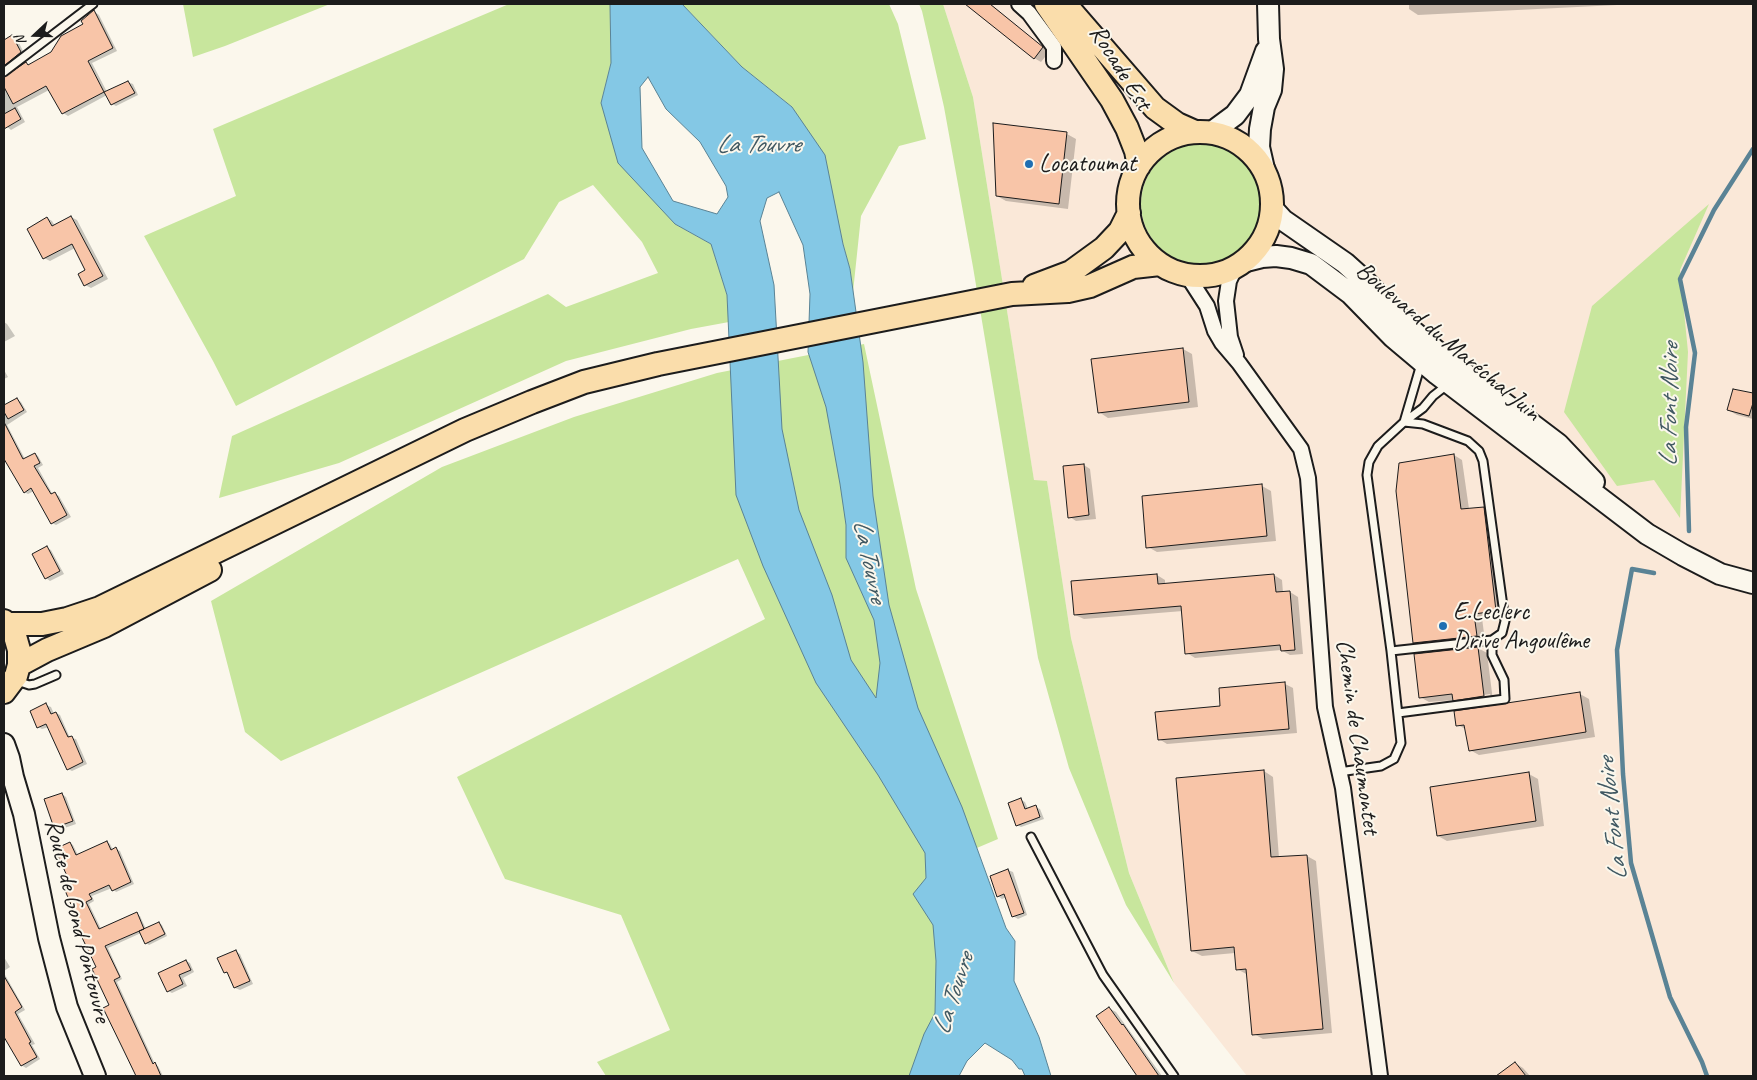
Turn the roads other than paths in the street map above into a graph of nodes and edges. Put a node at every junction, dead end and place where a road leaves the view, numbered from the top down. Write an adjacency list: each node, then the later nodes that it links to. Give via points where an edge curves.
1 (93, 4): 8 (lane)
2 (1019, 4): 7 (street, via 1054,47)
3 (1046, 4): 10 (main road, Rocade Est, via 1112,100 1130,136)
4 (1065, 4): 9 (main road, Rocade Est, via 1155,108 1177,124)
5 (1268, 4): 6 (main road)
6 (1269, 39): 9 (main road, via 1250,95 1235,115); 11 (main road, via 1273,69 1271,90 1261,119 1259,147)
7 (1054, 62)
8 (4, 72)
9 (1203, 132): 10 (main road, via 1179,135 1163,142); 11 (main road, via 1234,140 1251,152)
10 (1139, 166): 13 (main road, via 1130,189)
11 (1264, 168): 12 (main road)
12 (1272, 209): 15 (main road, via 1269,229 1259,246); 23 (main road, Boulevard du Maréchal Juin, via 1345,263 1408,327 1440,354 1558,444)
13 (1129, 214): 14 (main road, via 1139,242); 17 (main road, via 1120,231 1104,248 1071,272)
14 (1160, 264): 16 (main road); 17 (main road, via 1133,267 1083,288)
15 (1240, 264): 16 (main road, via 1212,276); 18 (main road, Boulevard du Maréchal Juin, via 1276,256 1311,264 1351,294); 19 (street, Chemin de Chaumontet, via 1229,281 1226,301 1230,337)
16 (1187, 275): 19 (street, Chemin de Chaumontet, via 1207,306 1222,343)
17 (1012, 294): 22 (main road, via 658,364 584,382 465,430)
18 (1422, 361): 20 (main road, Boulevard du Maréchal Juin); 21 (lane)
19 (1239, 363): 33 (street, Chemin de Chaumontet, via 1300,449 1308,478 1325,707)
20 (1449, 383): 21 (lane); 23 (main road, Boulevard du Maréchal Juin)
21 (1404, 422): 26 (lane, via 1423,424 1468,441 1479,451 1506,621 1502,632); 27 (lane, via 1378,446 1369,462 1367,475)
22 (388, 469): 25 (main road, via 100,608 42,624); 29 (main road, via 289,527 112,622 47,650)
23 (1628, 518): 24 (main road, Boulevard du Maréchal Juin, via 1683,556 1720,574)
24 (1753, 583)
25 (5, 622): 29 (main road, via 15,636 19,650)
26 (1492, 640): 27 (lane); 30 (lane, via 1492,655 1504,680 1505,699)
27 (1391, 651): 30 (lane)
28 (56, 675): 29 (lane, via 29,685)
29 (12, 679)
30 (1398, 713): 33 (lane, via 1401,743 1394,759 1381,766)
31 (4, 744): 32 (main road, Route de Gond Pontouvre, via 9,758)
32 (8, 770): 35 (main road, Route de Gond Pontouvre, via 24,814 49,938 67,1007)
33 (1339, 772): 37 (street, Chemin de Chaumontet)
34 (1031, 836): 36 (lane, via 1103,975)
35 (94, 1076)
36 (1174, 1076)
37 (1380, 1076)

